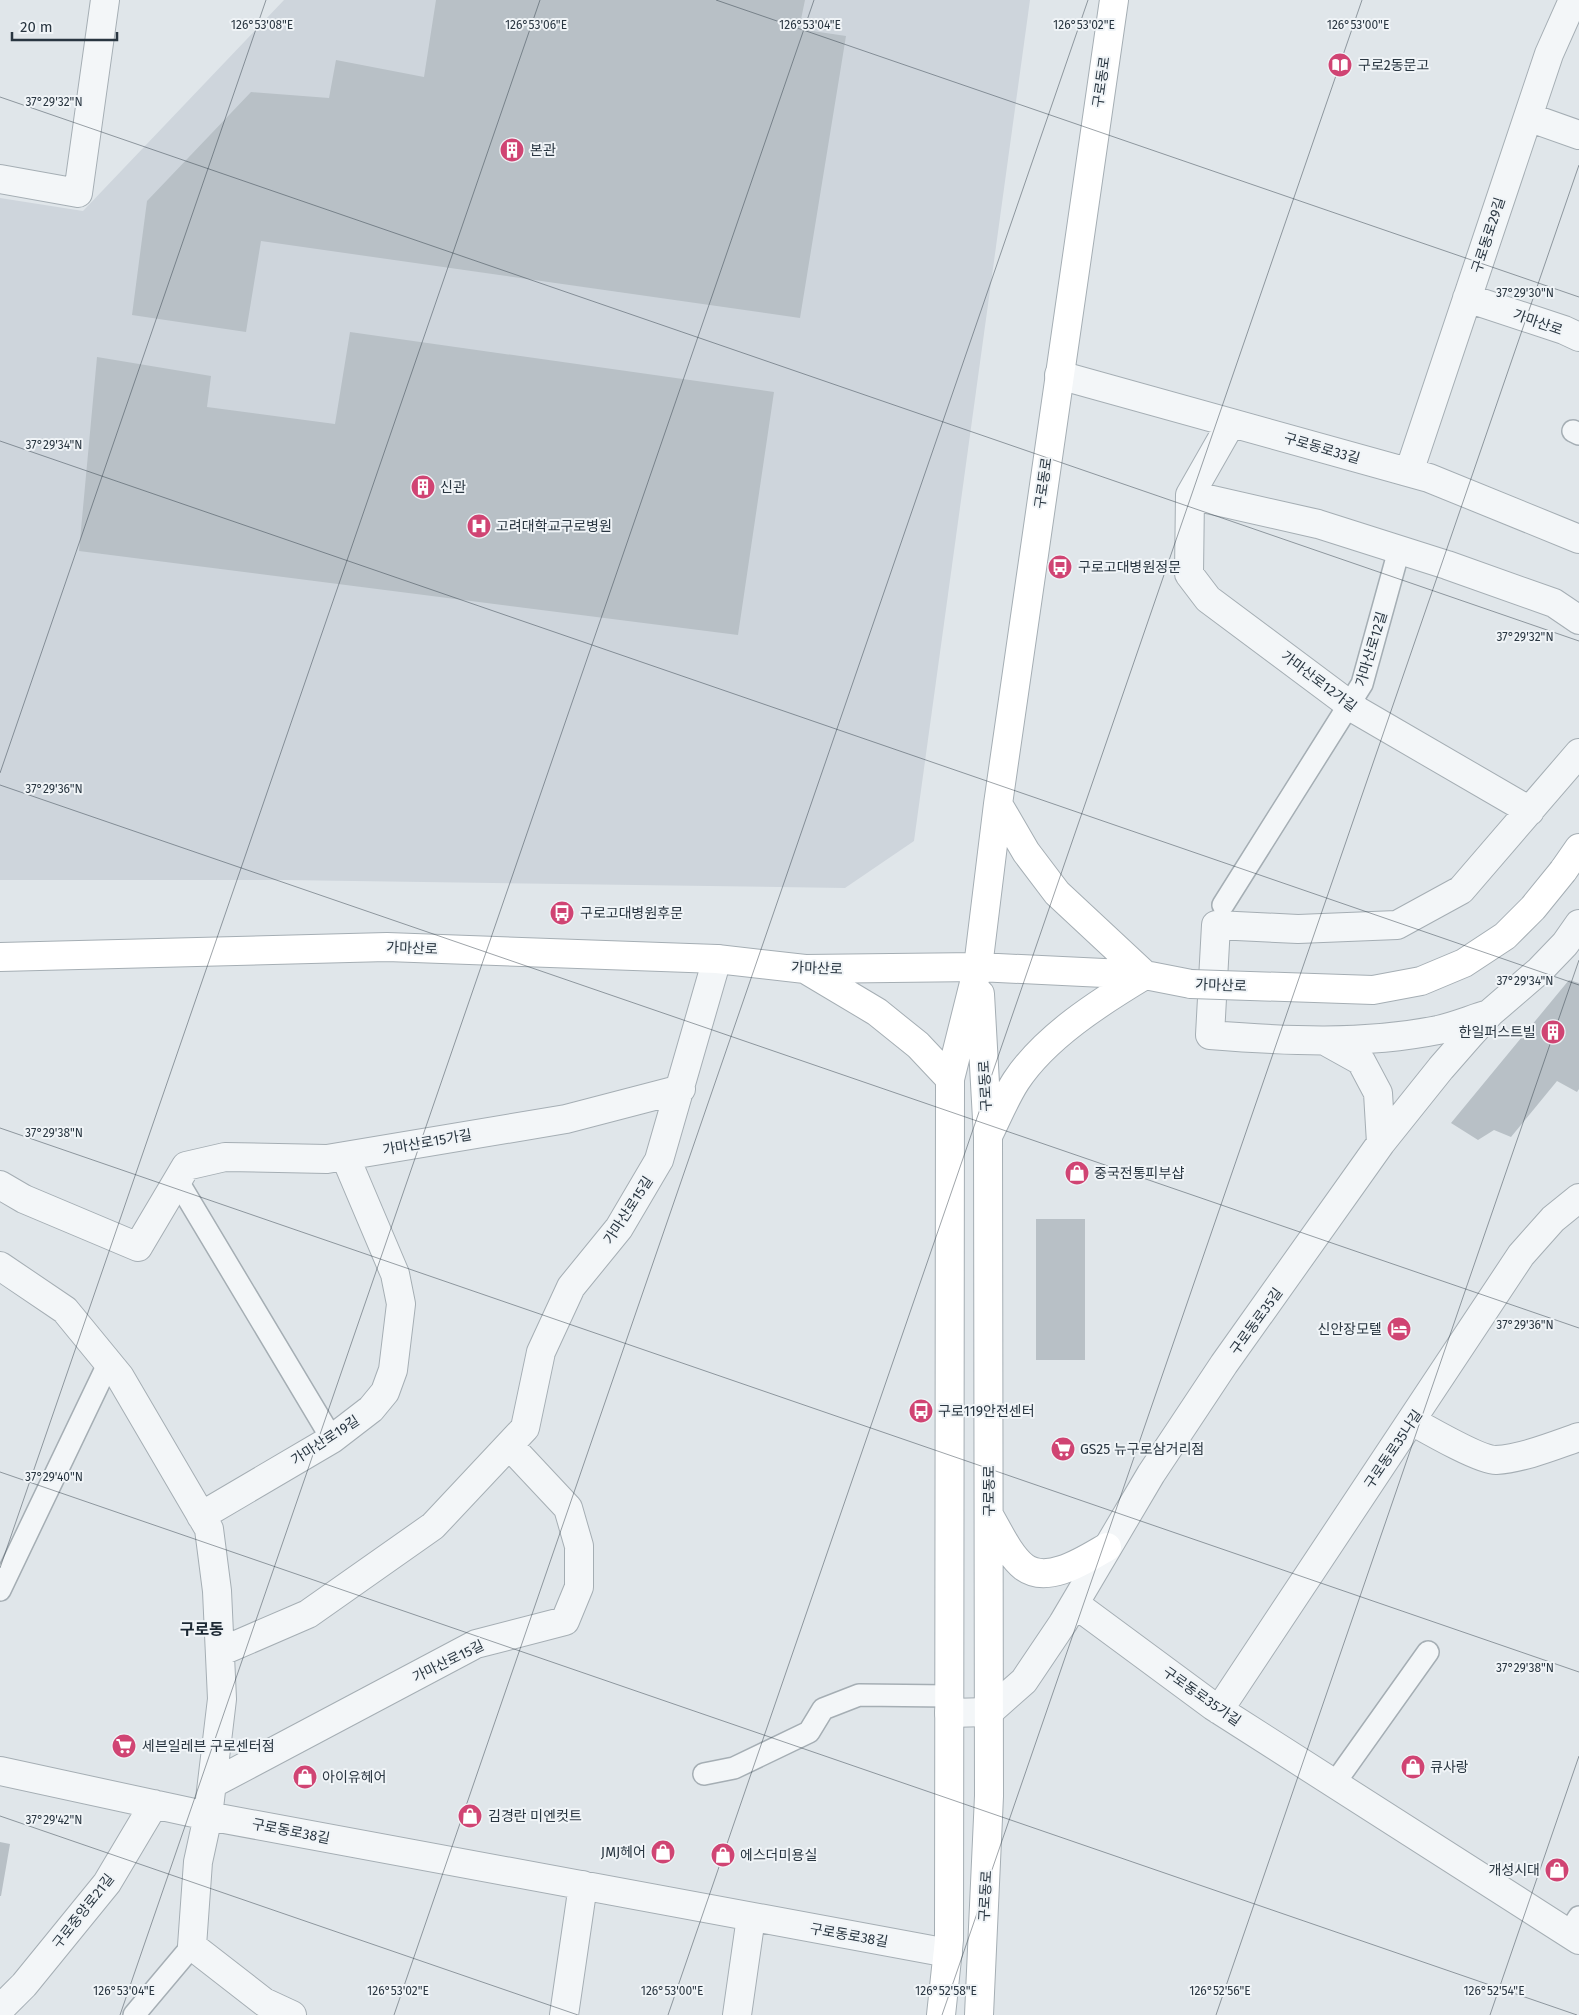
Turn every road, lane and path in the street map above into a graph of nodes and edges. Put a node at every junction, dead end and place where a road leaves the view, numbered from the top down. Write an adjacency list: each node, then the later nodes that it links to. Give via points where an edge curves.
1 (104, 0): 6 (street, via 78,193)
2 (1114, 0): 9 (main road, 구로동로)
3 (1573, 0): 4 (street, 구로동로29길, via 1549,54)
4 (1528, 117): 5 (street); 7 (street, 구로동로29길)
5 (1579, 135)
6 (0, 179)
7 (1467, 298): 8 (street, 가마산로); 11 (street, 구로동로29길)
8 (1579, 337)
9 (1059, 375): 10 (street, 구로동로33길); 18 (main road, 구로동로)
10 (1231, 423): 11 (street, 구로동로33길); 12 (street, 가마산로12가길)
11 (1409, 472): 13 (street, 구로동로33길)
12 (1190, 495): 14 (street, via 1318,524); 16 (street, 가마산로12가길, via 1189,574 1208,599)
13 (1579, 539)
14 (1399, 550): 15 (street, via 1554,603); 16 (lane, 가마산로12길, via 1362,684)
15 (1579, 620)
16 (1350, 705): 19 (street, 가마산로12가길); 21 (lane, 가마산로12길)
17 (1579, 753): 19 (street)
18 (998, 804): 25 (main road, 구로동로); 27 (main road, via 1026,852 1057,893)
19 (1530, 811): 29 (street, via 1461,890 1397,924 1298,929 1216,925 1210,1035)
20 (1579, 848): 27 (main road, 가마산로, bridge, via 1533,908 1505,936 1464,962 1421,981 1373,990 1191,984)
21 (1223, 905)
22 (1574, 939): 28 (street, 구로동로35길)
23 (0, 957): 24 (main road, 가마산로, via 387,947)
24 (717, 959): 26 (main road, 가마산로); 31 (street, 가마산로15길)
25 (978, 967): 26 (main road, 가마산로); 27 (main road, 가마산로); 30 (main road, 구로동로); 32 (main road, 구로동로)
26 (805, 969): 30 (main road, via 877,1012 918,1045)
27 (1144, 975): 32 (main road, via 1099,1003 1042,1051 1016,1081)
28 (1490, 1013): 29 (street, via 1439,1030 1352,1041); 33 (street, 구로동로35길, via 1440,1068)
29 (1323, 1040): 33 (street, via 1361,1061 1378,1093)
30 (950, 1079): 51 (main road, 구로동로)
31 (681, 1089): 34 (street, 가마산로15가길, via 566,1119); 43 (street, 가마산로15길, via 659,1160 619,1228 568,1296 541,1352 525,1428)
32 (988, 1137): 44 (main road, 구로동로)
33 (1382, 1143): 46 (street, 구로동로35길, via 1224,1364)
34 (345, 1156): 35 (street, 가마산로15가길, via 327,1159 224,1157 186,1166); 42 (street, 가마산로19길, via 395,1274 402,1304 393,1370 385,1392 371,1409)
35 (178, 1180): 36 (street, 가마산로15가길, via 138,1247); 42 (lane)
36 (0, 1185)
37 (1579, 1198): 40 (street, 구로동로35나길, via 1520,1255)
38 (2, 1274): 39 (street, via 65,1310)
39 (108, 1362): 45 (street, via 120,1376); 47 (lane)
40 (1412, 1421): 41 (street, via 1457,1446 1495,1460 1542,1450); 52 (street, 구로동로35나길)
41 (1579, 1436)
42 (332, 1439): 45 (street, 가마산로19길)
43 (509, 1445): 49 (street, 가마산로15길, via 433,1526 308,1614); 56 (street, 가마산로15길, via 568,1508 579,1546 579,1587 565,1620 476,1644)
44 (989, 1515): 46 (main road, via 1006,1544 1025,1567 1055,1572 1070,1568); 53 (main road, 구로동로)
45 (201, 1516): 49 (street, via 209,1530)
46 (1107, 1547): 48 (street, 구로동로35길)
47 (0, 1590)
48 (1074, 1604): 52 (street, 구로동로35가길); 53 (street, 구로동로35길, via 1024,1681)
49 (220, 1652): 56 (street, via 222,1699)
50 (1428, 1652): 57 (lane)
51 (950, 1705): 53 (street); 55 (lane, via 860,1695 823,1709 808,1732 734,1768); 64 (main road, 구로동로)
52 (1219, 1710): 57 (street, 구로동로35가길)
53 (989, 1712): 71 (main road, 구로동로, via 989,1796)
54 (0, 1771): 58 (street, 구로동로38길)
55 (704, 1774)
56 (212, 1784): 59 (street)
57 (1334, 1784): 62 (street, 구로동로35가길)
58 (154, 1804): 59 (street, 구로동로38길); 65 (street, 구로중앙로21길, via 107,1882 24,1985)
59 (208, 1816): 60 (street, 구로동로38길); 63 (street, via 198,1862)
60 (583, 1886): 61 (street, 구로동로38길); 68 (street)
61 (751, 1917): 64 (street, 구로동로38길); 69 (street)
62 (1575, 1930)
63 (192, 1946): 66 (lane); 67 (street, via 264,2002)
64 (948, 1953): 70 (main road, 구로동로)
65 (0, 2008)
66 (134, 2015)
67 (292, 2015)
68 (564, 2015)
69 (738, 2015)
70 (941, 2015)
71 (979, 2015)

